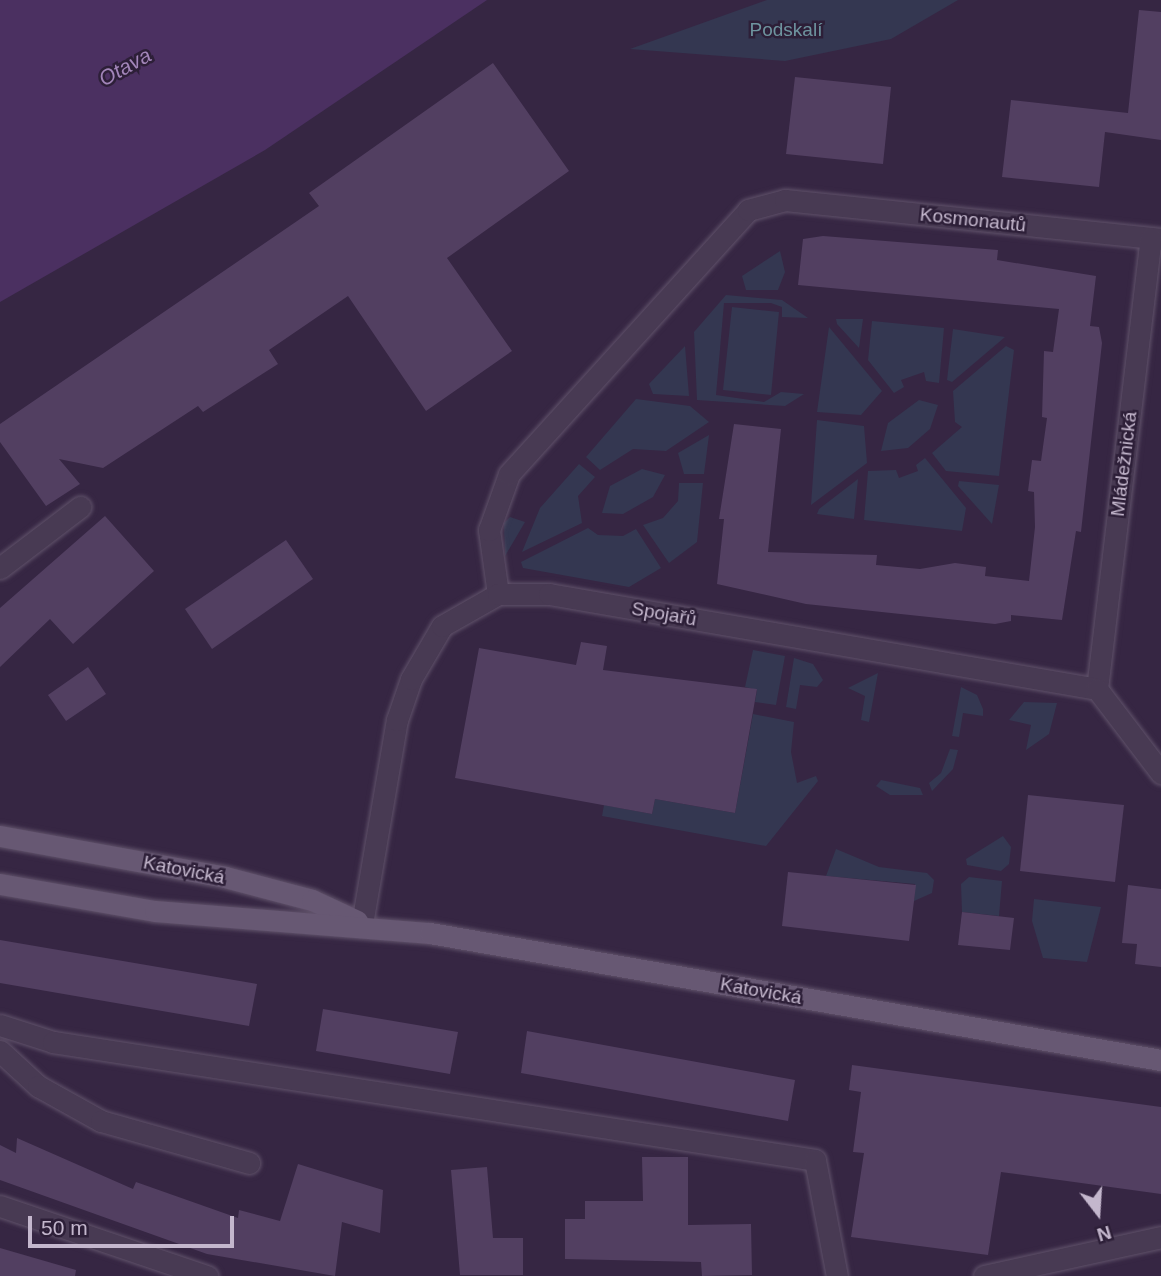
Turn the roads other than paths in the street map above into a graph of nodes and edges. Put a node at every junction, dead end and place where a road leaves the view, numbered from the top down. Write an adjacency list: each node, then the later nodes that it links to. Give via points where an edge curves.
1 (1156, 239): 4 (street, Kosmonautů, via 785,200 748,210 509,474 489,530); 5 (street, Mládežnická)
2 (80, 508): 3 (street)
3 (0, 568)
4 (498, 594): 5 (street, Spojařů, via 549,594); 9 (street, Spojařů, via 442,626 411,679)
5 (1097, 689): 6 (street)
6 (1161, 773)
7 (0, 836): 9 (main road, Katovická, via 225,877 312,900)
8 (0, 884): 9 (main road, Katovická, via 155,911)
9 (362, 924): 12 (main road, Katovická)
10 (0, 1025): 19 (street, via 53,1042 815,1160)
11 (0, 1051): 15 (street, via 38,1086 101,1121)
12 (1133, 1056): 13 (main road, Katovická); 14 (street)
13 (1161, 1060)
14 (1161, 1066)
15 (249, 1163)
16 (0, 1206): 18 (street)
17 (1161, 1237): 20 (street)
18 (207, 1276)
19 (837, 1276)
20 (984, 1276)

